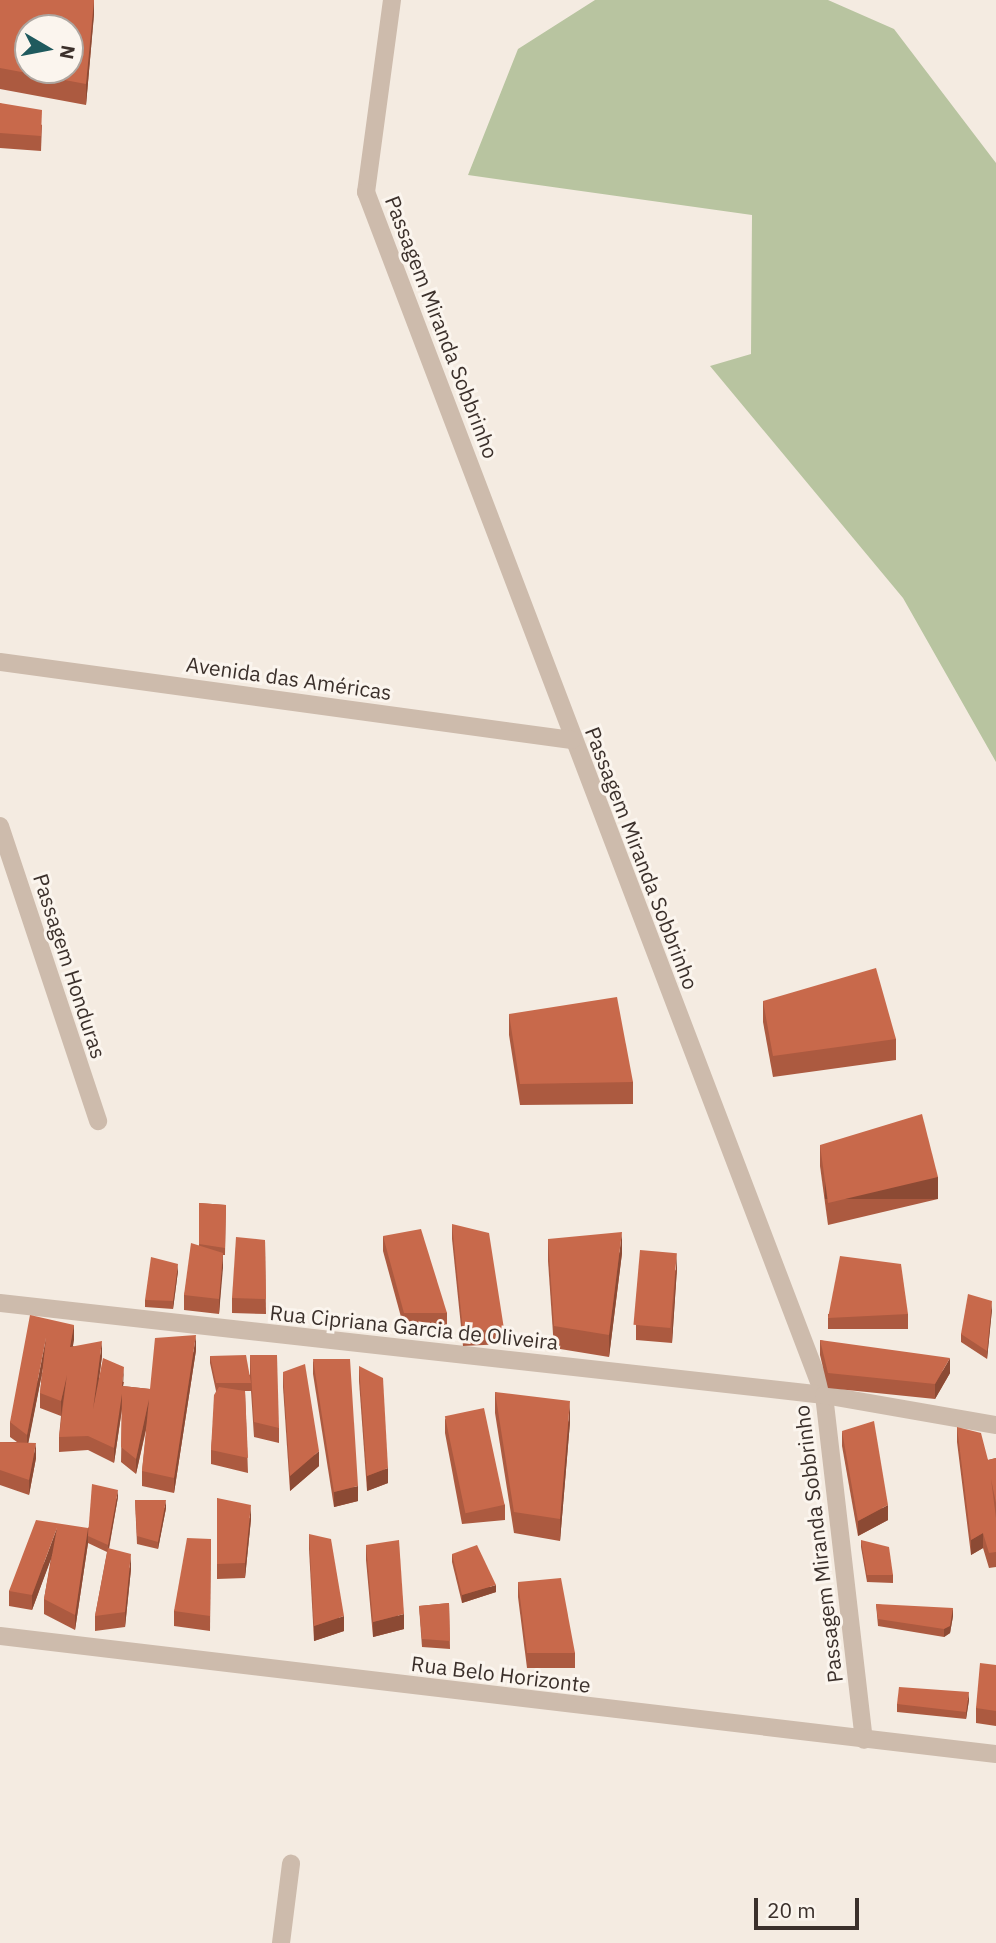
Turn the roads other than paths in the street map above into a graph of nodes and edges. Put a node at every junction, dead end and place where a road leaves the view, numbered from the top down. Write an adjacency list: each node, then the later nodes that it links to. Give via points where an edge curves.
1 (392, 0): 3 (street, Passagem Miranda Sobbrinho, via 366,192)
2 (0, 662): 3 (street, Avenida das Américas)
3 (572, 740): 7 (street, Passagem Miranda Sobbrinho)
4 (0, 826): 5 (street, Passagem Honduras)
5 (97, 1121)
6 (0, 1303): 7 (street, Rua Cipriana Garcia de Oliveira)
7 (824, 1395): 8 (street, Rua Cipriana Garcia de Oliveira); 10 (street, Passagem Miranda Sobbrinho)
8 (996, 1425)
9 (0, 1636): 10 (street, Rua Belo Horizonte)
10 (864, 1740): 11 (street, Rua Belo Horizonte)
11 (996, 1754)
12 (291, 1864): 13 (street)
13 (281, 1943)

